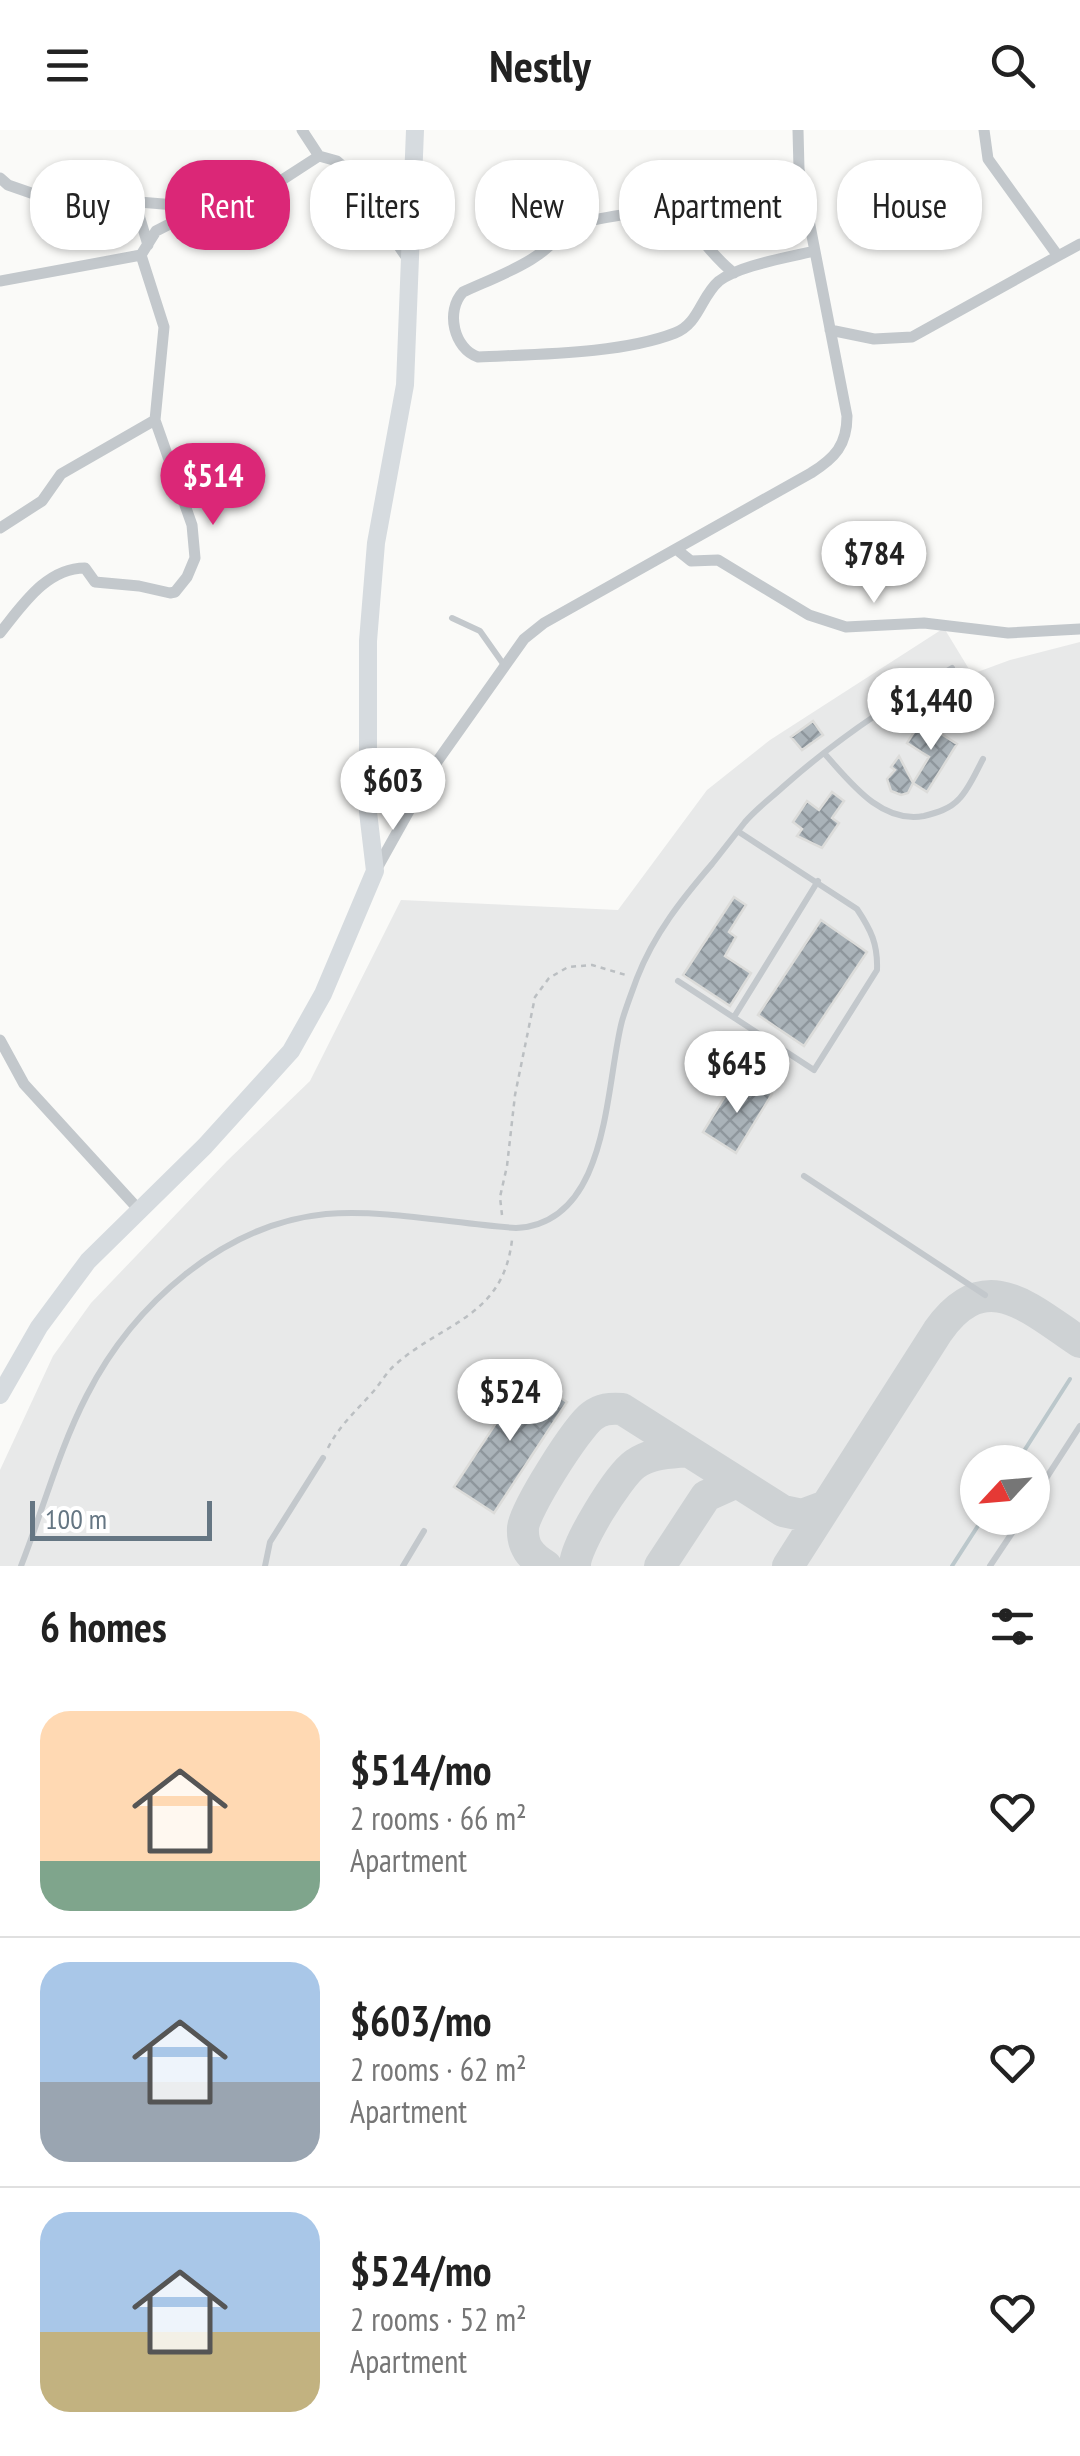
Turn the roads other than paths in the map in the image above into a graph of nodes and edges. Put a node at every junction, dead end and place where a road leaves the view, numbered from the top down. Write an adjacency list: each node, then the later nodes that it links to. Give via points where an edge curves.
1 (302, 130): 5 (street)
2 (414, 130): 14 (street)
3 (798, 130): 12 (street, via 798,169)
4 (984, 130): 13 (street, via 988,159)
5 (320, 156): 6 (street); 14 (street, via 346,170)
6 (290, 175)
7 (0, 178): 8 (street)
8 (30, 193)
9 (165, 225): 11 (street)
10 (1080, 244): 13 (street)
11 (145, 250): 16 (street); 18 (street, via 164,327)
12 (814, 251): 15 (street); 17 (street)
13 (1058, 256): 17 (street, via 912,337 874,340)
14 (409, 261): 29 (street, via 404,385 370,608 368,812)
15 (734, 273): 15 (street, via 718,282 686,328 589,350 478,357 460,344 453,316 463,292 542,252 563,226 653,212 689,226)
16 (0, 281)
17 (830, 330): 20 (street, via 847,438 811,473)
18 (155, 420): 19 (street, via 61,474 42,501); 23 (street, via 192,525 194,558 187,577 170,593 95,582 78,568 41,584)
19 (0, 528)
20 (676, 549): 22 (street, via 691,560 718,560 809,615 846,627 924,622 1008,633); 24 (street, via 544,623)
21 (452, 618): 24 (lane, via 480,631)
22 (1080, 629)
23 (0, 633)
24 (504, 665): 29 (street, via 434,766)
25 (952, 668): 26 (lane)
26 (824, 752): 27 (lane, via 869,798 902,818 936,813 959,800); 28 (lane)
27 (984, 759)
28 (739, 832): 30 (lane); 43 (lane, via 670,916 637,979 622,1021 596,1158 553,1216 513,1228 328,1214 238,1238 150,1308 96,1377)
29 (376, 871): 35 (street, via 291,1051)
30 (818, 881): 32 (lane); 32 (lane, via 846,898 871,926 877,970 814,1070)
31 (678, 981): 32 (lane)
32 (734, 1017)
33 (0, 1040): 35 (street, via 24,1084)
34 (804, 1176): 36 (lane)
35 (140, 1211): 37 (street, via 76,1276)
36 (986, 1294)
37 (0, 1395)
38 (1080, 1426): 40 (lane)
39 (322, 1458): 44 (lane, via 270,1542)
40 (1050, 1472)
41 (424, 1531): 45 (lane)
42 (1011, 1535): 46 (lane)
43 (21, 1566)
44 (265, 1566)
45 (404, 1566)
46 (990, 1566)

